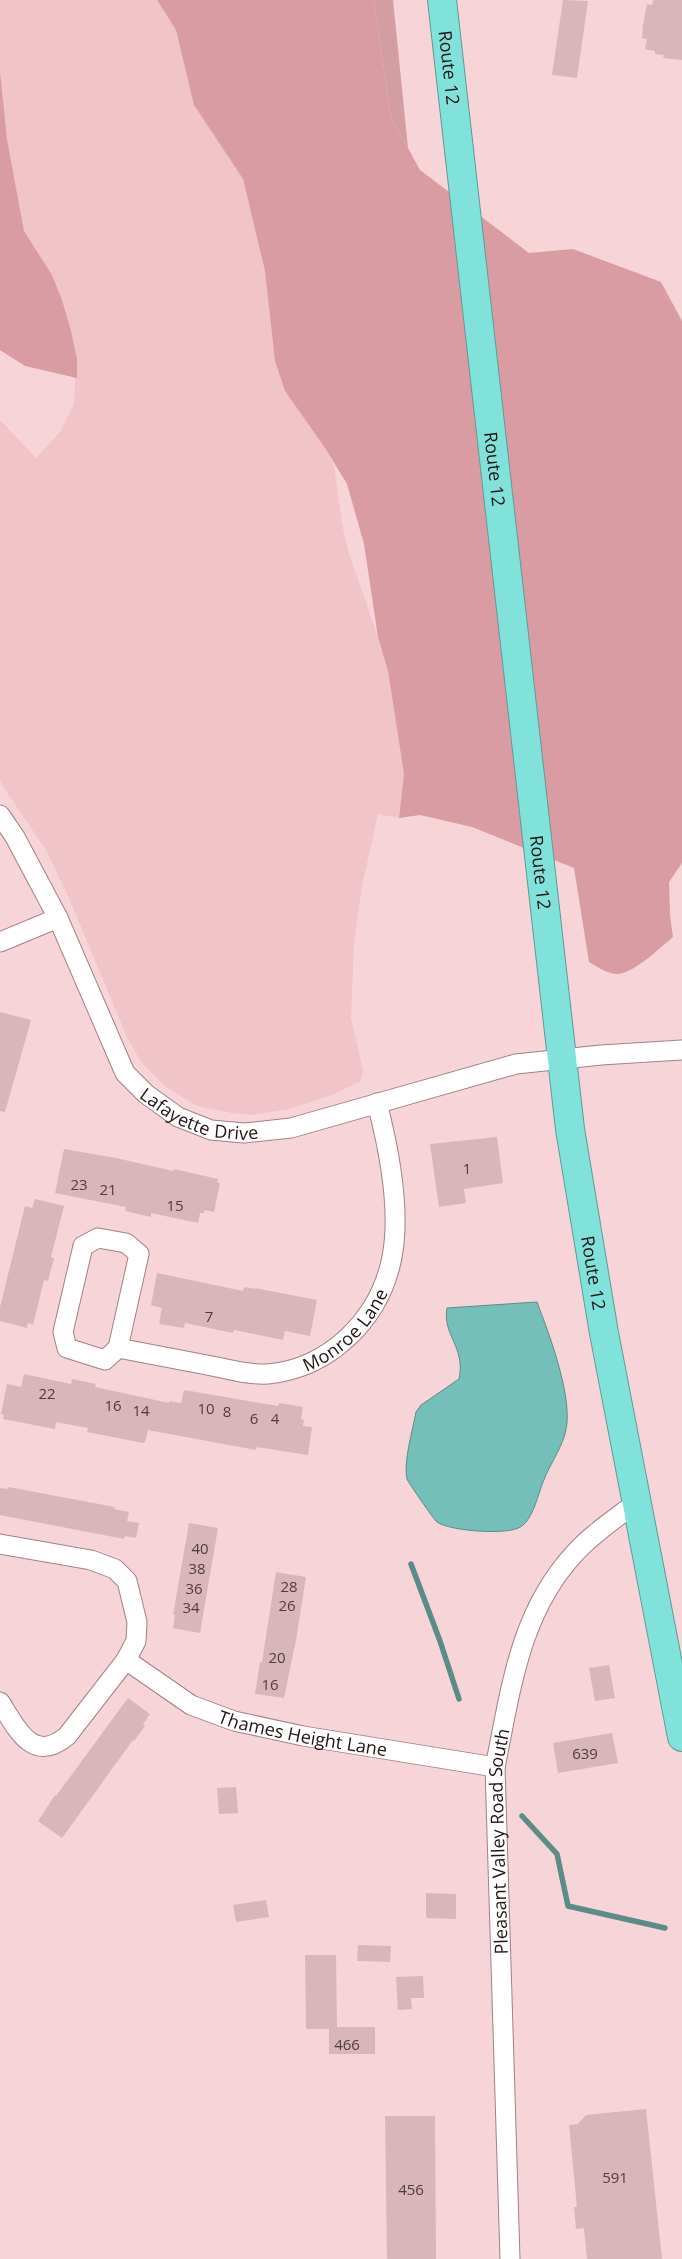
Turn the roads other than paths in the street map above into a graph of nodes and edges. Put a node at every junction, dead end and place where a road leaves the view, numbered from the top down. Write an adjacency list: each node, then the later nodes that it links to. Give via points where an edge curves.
1 (442, 0): 6 (highway, Route 12)
2 (0, 815): 3 (street, Lafayette Drive)
3 (58, 918): 4 (street); 7 (street, Lafayette Drive, via 125,1073 146,1094 178,1117 211,1130 244,1134 291,1128)
4 (0, 942)
5 (682, 1050): 6 (street, Lafayette Drive)
6 (561, 1058): 7 (street, Lafayette Drive, via 516,1064); 9 (highway, Route 12, via 581,1201)
7 (377, 1103): 8 (street, Monroe Lane, via 384,1130 395,1212 392,1257 370,1310 350,1337 324,1357 296,1369 266,1374)
8 (118, 1348): 8 (street, via 139,1254 126,1243 98,1238 83,1246 63,1332 67,1348 104,1360)
9 (636, 1502): 13 (highway, Route 12); 14 (street, Pleasant Valley Road South, via 576,1551 552,1580 534,1612 522,1648)
10 (0, 1544): 11 (street, via 91,1560 115,1569 126,1581 137,1622 136,1641)
11 (126, 1660): 12 (street, via 67,1736 48,1746 25,1740); 14 (street, Thames Height Lane, via 191,1705 234,1721 303,1736)
12 (0, 1702)
13 (682, 1737)
14 (495, 1767): 15 (street, Pleasant Valley Road South)
15 (510, 2259)

